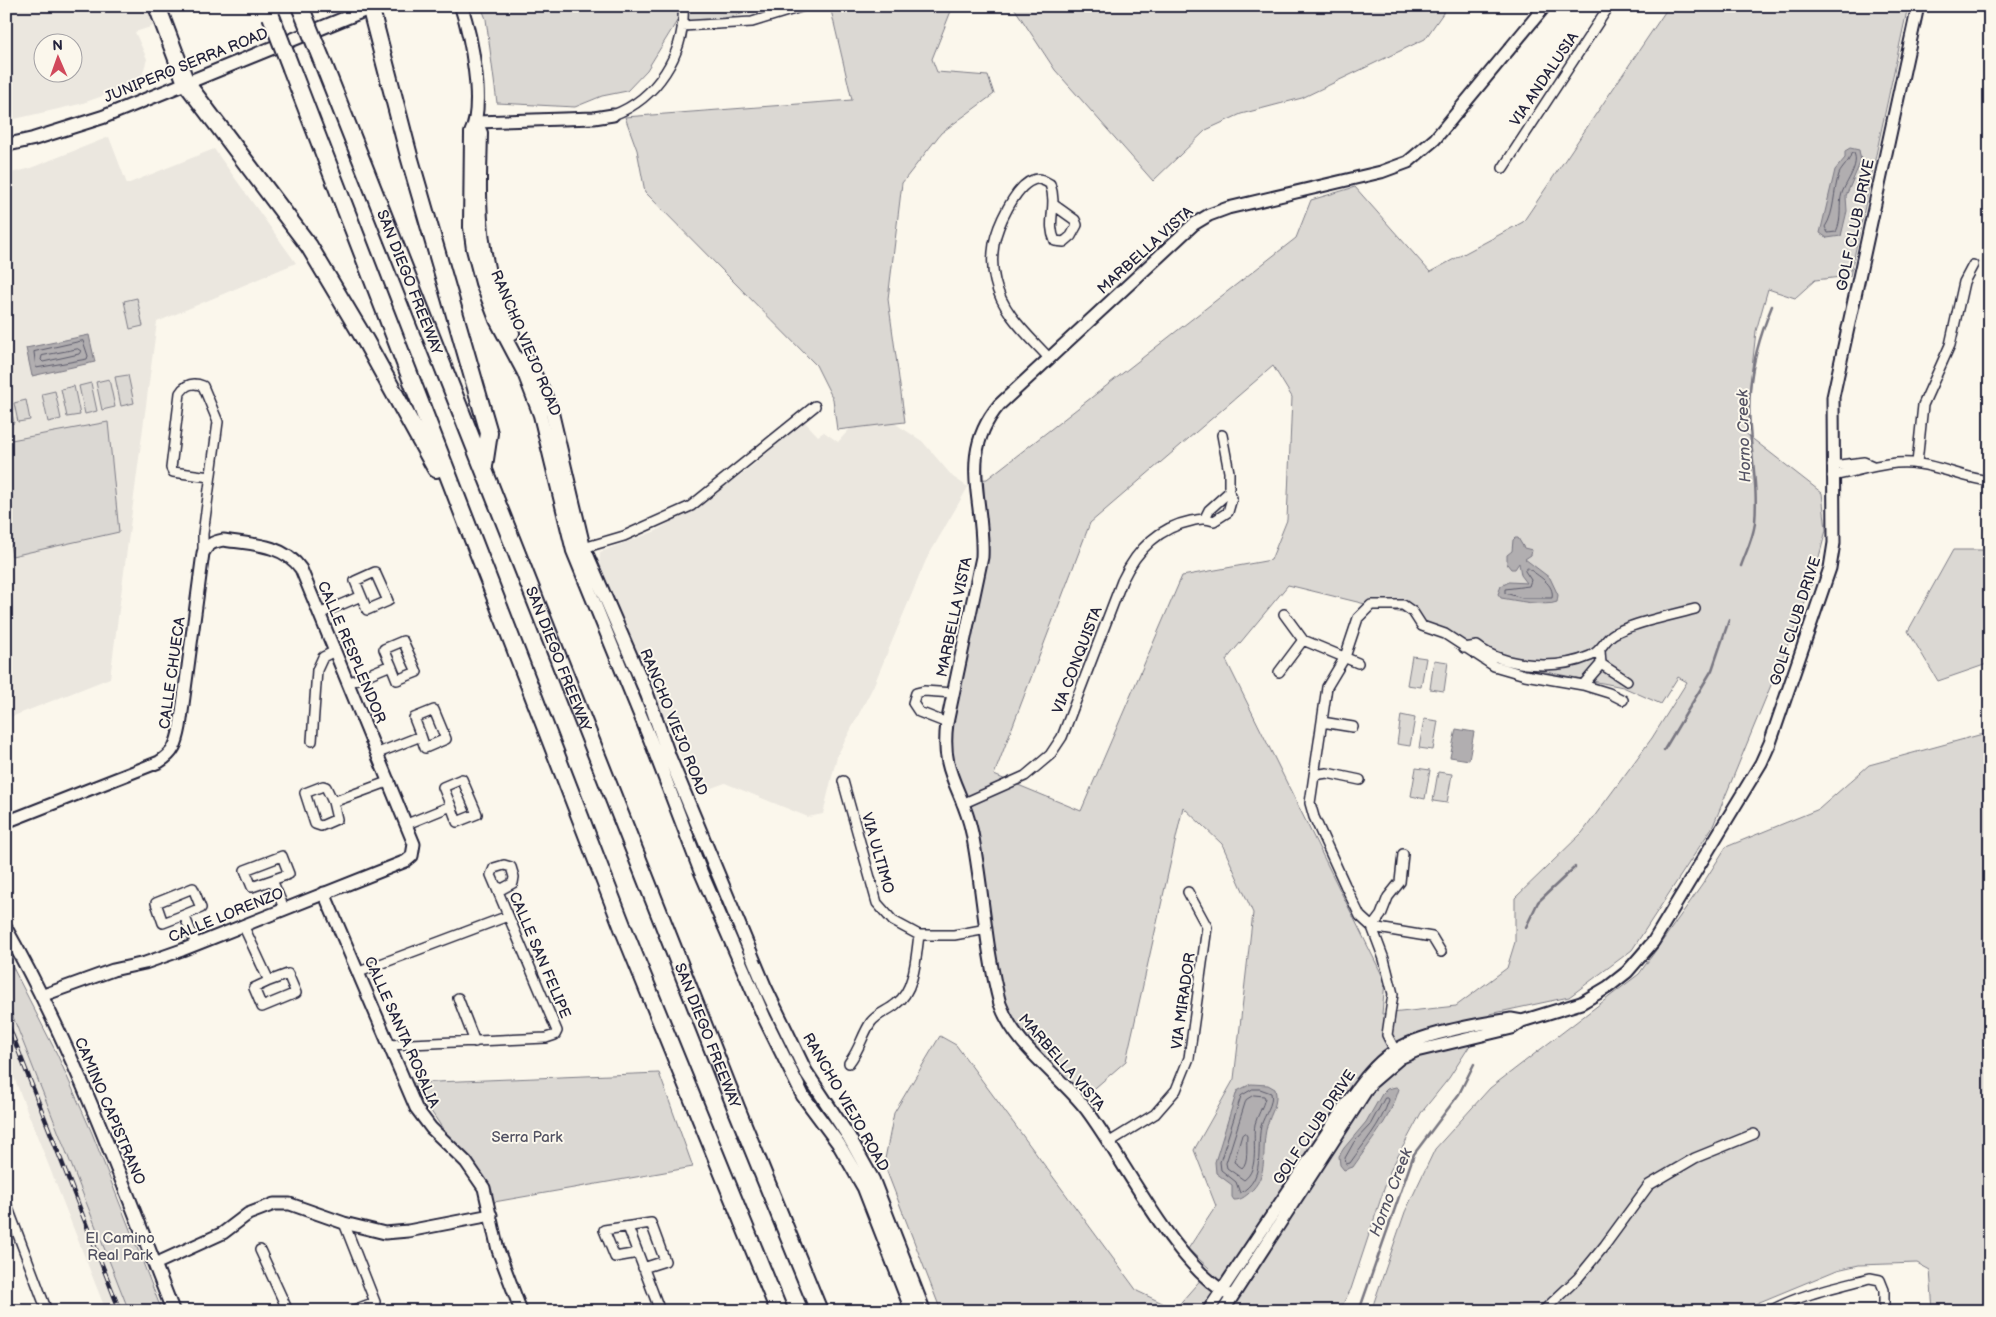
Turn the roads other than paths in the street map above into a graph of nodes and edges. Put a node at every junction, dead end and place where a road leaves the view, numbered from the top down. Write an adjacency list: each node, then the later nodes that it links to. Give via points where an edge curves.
1 (157, 6): 12 (highway)
2 (300, 6): 23 (highway, SAN DIEGO FREEWAY, bridge)
3 (461, 6): 14 (main road, RANCHO VIEJO ROAD, via 478,95)
4 (683, 6): 11 (street)
5 (804, 6): 11 (street, via 752,22)
6 (1544, 6): 19 (street, MARBELLA VISTA, via 1436,139 1416,158 1386,171 1228,208 1201,219)
7 (1609, 6): 16 (street, VIA ANDALUSIA)
8 (1918, 6): 24 (street, GOLF CLUB DRIVE, via 1833,397)
9 (372, 7): 12 (main road, JUNIPERO SERRA ROAD); 23 (highway, via 408,156 489,434)
10 (269, 11): 29 (highway, bridge)
11 (682, 26): 13 (street, via 674,58 655,87 630,109)
12 (186, 83): 15 (main road, JUNIPERO SERRA ROAD, via 102,117); 29 (highway, via 309,246 365,340)
13 (613, 115): 14 (street)
14 (476, 122): 30 (main road, RANCHO VIEJO ROAD, via 481,133 480,227 491,283 559,436 575,516)
15 (6, 145)
16 (1502, 168)
17 (1054, 205): 19 (street, via 1050,184 1033,179 1026,184 1003,216 992,259 994,280 1004,305)
18 (1973, 265): 22 (street, via 1964,282 1950,344 1923,405)
19 (1049, 358): 48 (street, MARBELLA VISTA, via 994,412 978,444 974,472 982,557)
20 (815, 406): 30 (street, via 691,506 624,536)
21 (1222, 435): 27 (street, VIA CONQUISTA)
22 (1917, 463): 24 (street, via 1873,466 1864,462); 26 (street)
23 (484, 466): 108 (highway, SAN DIEGO FREEWAY)
24 (1832, 471): 87 (street, GOLF CLUB DRIVE, via 1834,543 1830,568 1770,743 1653,942 1627,972 1581,1003 1522,1021 1512,1028)
25 (210, 477): 25 (street, CALLE CHUECA, via 173,472 171,468 180,393 191,384 203,386 218,422); 31 (street, CALLE CHUECA)
26 (1990, 481)
27 (1229, 492): 28 (street); 28 (street, VIA CONQUISTA, via 1232,503 1228,512 1214,521)
28 (1205, 518): 61 (street, VIA CONQUISTA, via 1160,532 1130,563 1062,737 1050,755 1025,776)
29 (466, 524): 107 (highway, via 623,928)
30 (578, 550): 109 (main road, RANCHO VIEJO ROAD, via 700,870 764,1017 803,1096 851,1163); 110 (main road, RANCHO VIEJO ROAD, via 646,694 765,987 806,1072 849,1136 873,1180)
31 (203, 553): 34 (street, CALLE RESPLENDOR, via 215,541 223,540 284,553 301,569); 63 (street, CALLE CHUECA, via 178,741 171,754 159,762)
32 (361, 596): 32 (street, via 355,581 375,572 388,602 368,610); 34 (street)
33 (1695, 609): 39 (street, via 1629,627 1612,635)
34 (319, 614): 38 (street, CALLE RESPLENDOR)
35 (1284, 614): 36 (street)
36 (1303, 640): 40 (street); 44 (street)
37 (1464, 648): 39 (street, via 1477,646 1494,656 1521,664 1562,663 1590,657); 40 (street, via 1445,634 1422,626 1413,612 1402,605 1371,605 1358,618); 47 (street, via 1494,666)
38 (335, 651): 46 (street, CALLE RESPLENDOR); 54 (street, via 323,657 317,670)
39 (1600, 651): 42 (street)
40 (1346, 656): 41 (street); 50 (street, via 1328,684)
41 (1358, 663)
42 (1601, 664): 45 (street); 47 (street)
43 (391, 666): 43 (street, via 384,649 403,641 416,672 397,680); 46 (street)
44 (1279, 672)
45 (1627, 681)
46 (348, 683): 55 (street, CALLE RESPLENDOR)
47 (1583, 685): 49 (street, via 1609,692)
48 (953, 693): 51 (street, MARBELLA VISTA); 51 (street, via 916,693 913,704 919,712)
49 (1623, 700)
50 (1322, 722): 52 (street); 56 (street)
51 (947, 723): 61 (street, MARBELLA VISTA, via 944,739 946,764)
52 (1353, 727)
53 (421, 736): 55 (street)
54 (312, 741)
55 (378, 753): 58 (street, CALLE RESPLENDOR)
56 (1314, 775): 57 (street, via 1327,773); 75 (street, via 1310,803 1314,817 1360,916)
57 (1360, 780)
58 (390, 781): 60 (street); 64 (street, CALLE RESPLENDOR)
59 (843, 781): 78 (street, VIA ULTIMO, via 877,903 893,921)
60 (333, 802): 60 (street, via 328,789 323,786 307,791 305,797 315,824 321,826 337,819)
61 (962, 804): 77 (street, MARBELLA VISTA, via 972,832)
62 (451, 806): 62 (street, via 443,787 462,779 477,814 457,822); 64 (street)
63 (6, 822)
64 (407, 824): 65 (street, CALLE RESPLENDOR)
65 (415, 849): 70 (street, CALLE LORENZO, via 406,860)
66 (1403, 854): 75 (street, via 1400,882)
67 (272, 880): 67 (street, via 289,874 282,856 245,870 252,887); 71 (street)
68 (496, 886): 73 (street, CALLE SAN FELIPE)
69 (1188, 892): 90 (street, VIA MIRADOR, via 1207,927 1189,1058 1176,1090 1155,1114)
70 (324, 894): 71 (street, CALLE LORENZO); 81 (street, CALLE SANTA ROSALIA)
71 (284, 908): 74 (street, CALLE LORENZO)
72 (184, 915): 72 (street, via 201,908 193,888 156,903 164,923); 79 (street)
73 (508, 916): 81 (street); 85 (street, CALLE SAN FELIPE, via 557,1031 546,1038)
74 (243, 925): 79 (street, CALLE LORENZO); 82 (street)
75 (1372, 926): 80 (street, via 1432,936); 87 (street, via 1392,987 1393,1001 1387,1031)
76 (6, 929): 83 (main road, CAMINO CAPISTRANO)
77 (987, 929): 78 (street, VIA ULTIMO, via 954,935); 90 (street, MARBELLA VISTA, via 998,997 1007,1022 1020,1040 1080,1102)
78 (919, 935): 88 (street, via 910,983 904,997 870,1023)
79 (196, 944): 83 (street, CALLE LORENZO)
80 (1441, 952)
81 (359, 972): 86 (street, CALLE SANTA ROSALIA)
82 (270, 981): 82 (street, via 254,988 262,1007 296,993 288,974)
83 (41, 996): 97 (main road, CAMINO CAPISTRANO, via 91,1103)
84 (458, 998): 85 (street)
85 (475, 1042): 86 (street)
86 (388, 1044): 92 (street, CALLE SANTA ROSALIA, via 416,1108 431,1128 466,1162 484,1188)
87 (1397, 1054): 99 (street, GOLF CLUB DRIVE, via 1367,1075); 100 (street, GOLF CLUB DRIVE, via 1371,1083)
88 (849, 1064)
89 (1754, 1134): 113 (street, via 1695,1158 1648,1184 1578,1278)
90 (1108, 1143): 99 (street, MARBELLA VISTA, via 1183,1253)
91 (6, 1202): 101 (street)
92 (491, 1215): 93 (street, via 385,1233); 105 (street, CALLE SANTA ROSALIA, via 498,1250)
93 (344, 1223): 97 (street, via 290,1204 274,1204 248,1214 223,1232); 104 (street, via 375,1302)
94 (628, 1227): 96 (street); 96 (street, via 604,1230 615,1256); 98 (street, via 651,1223 665,1261)
95 (260, 1250): 103 (street)
96 (638, 1253): 98 (street)
97 (155, 1264): 102 (main road, CAMINO CAPISTRANO)
98 (643, 1268): 106 (street)
99 (1221, 1291): 100 (street, MARBELLA VISTA); 111 (street, GOLF CLUB DRIVE)
100 (1232, 1297): 112 (street, GOLF CLUB DRIVE)
101 (48, 1311)
102 (173, 1311)
103 (288, 1311)
104 (350, 1311)
105 (521, 1311)
106 (660, 1311)
107 (779, 1311)
108 (819, 1311)
109 (912, 1311)
110 (924, 1311)
111 (1208, 1311)
112 (1223, 1311)
113 (1543, 1311)
114 (1770, 1311): 115 (street, via 1811,1294 1870,1278 1880,1280 1884,1290)
115 (1884, 1311)

